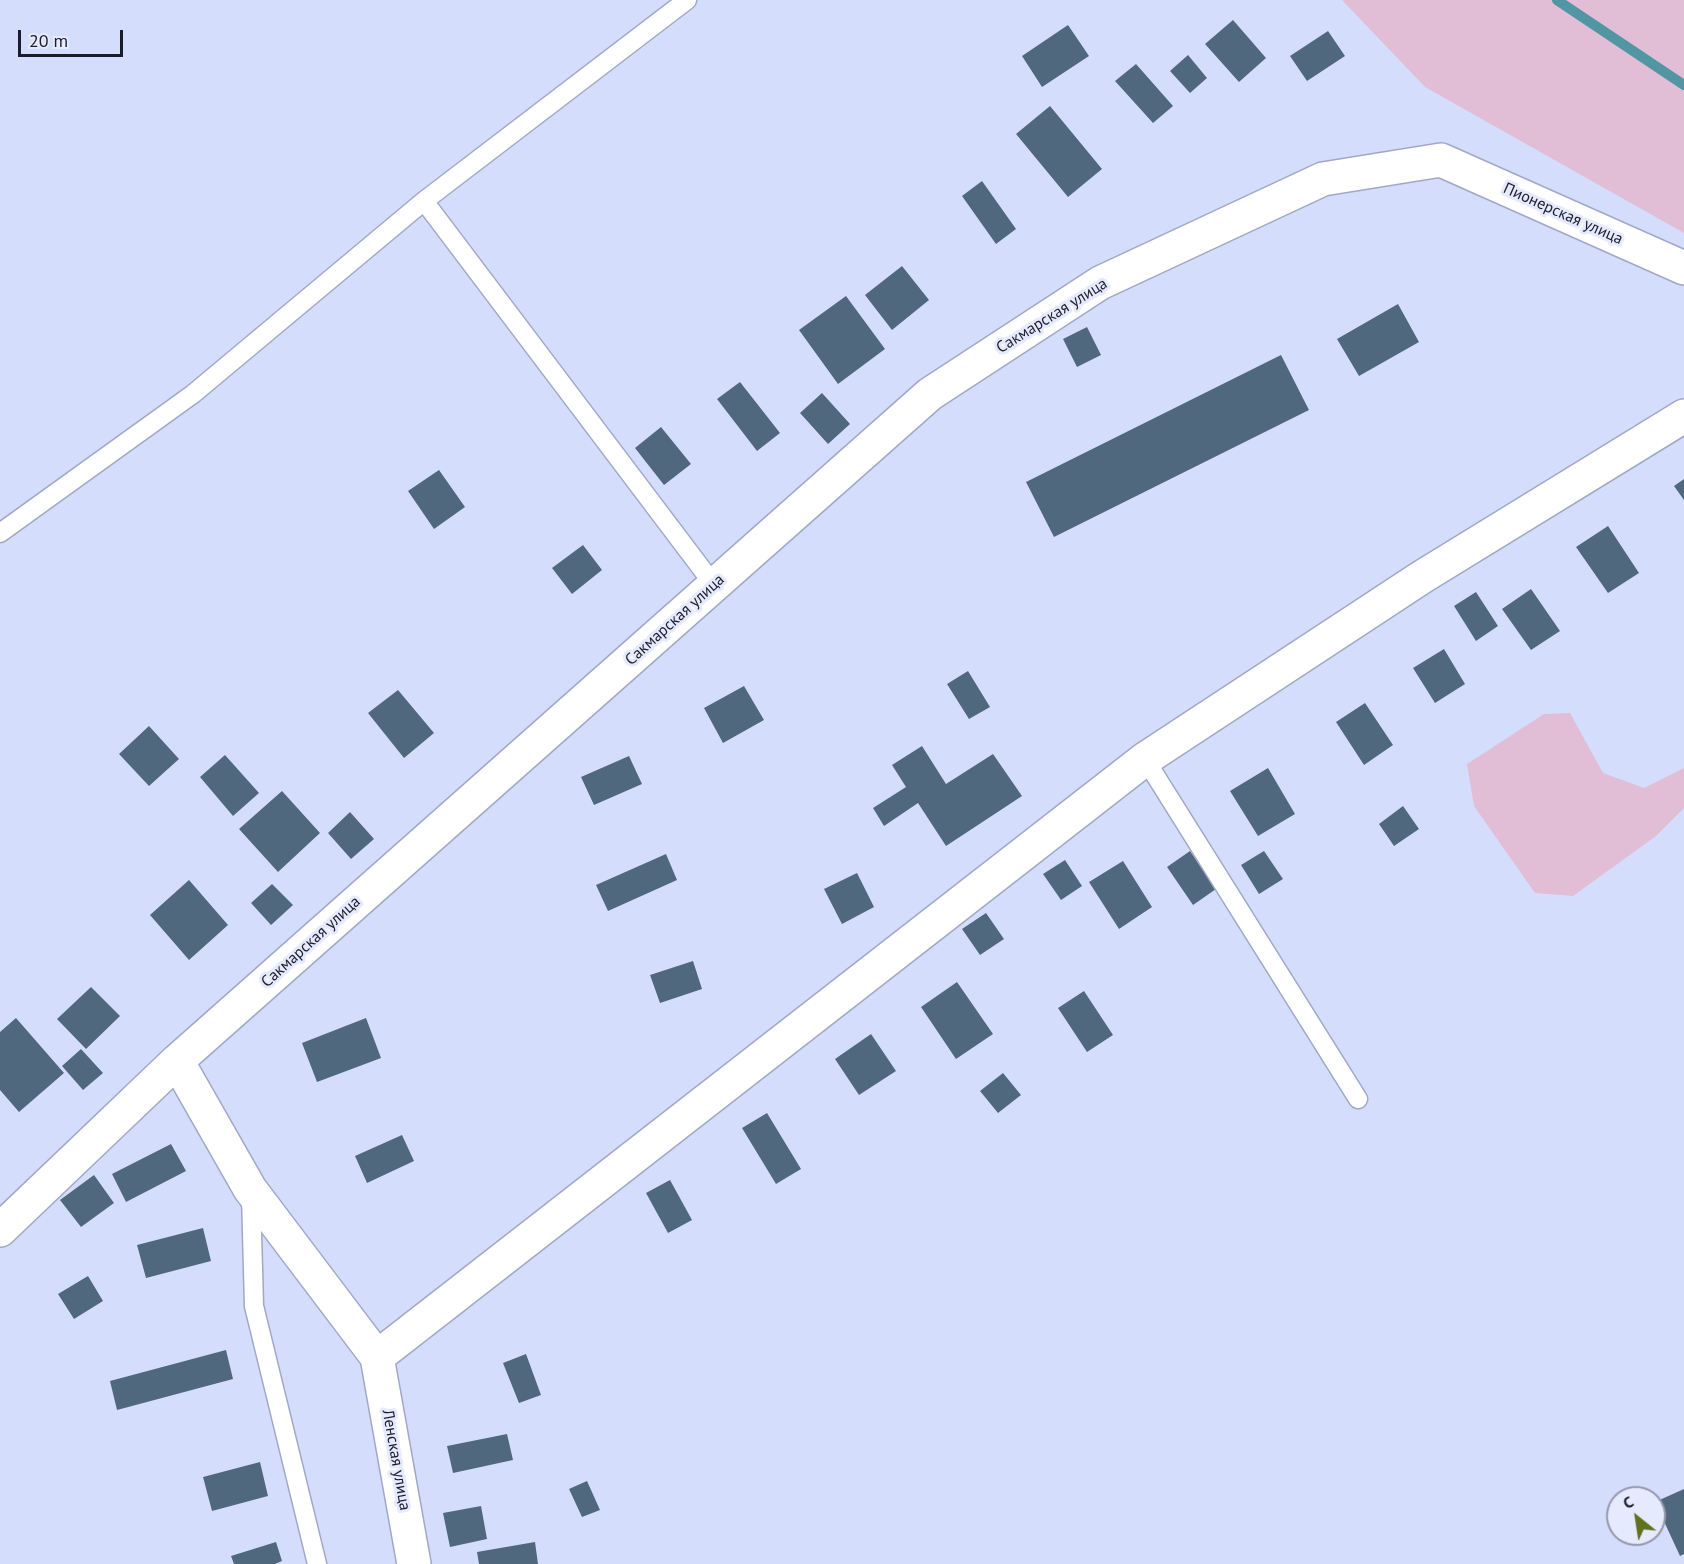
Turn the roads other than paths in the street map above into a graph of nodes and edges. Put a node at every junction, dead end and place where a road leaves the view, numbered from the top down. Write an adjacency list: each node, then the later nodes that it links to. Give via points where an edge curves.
1 (687, 0): 3 (lane)
2 (1442, 160): 4 (street, Пионерская улица); 7 (street, Сакмарская улица, via 1323,179 1100,283 930,394)
3 (424, 201): 6 (lane, via 193,394); 7 (lane)
4 (1684, 268)
5 (1684, 416): 8 (street, via 1422,577)
6 (0, 533)
7 (714, 585): 9 (street, Сакмарская улица)
8 (1145, 759): 10 (lane); 13 (street)
9 (177, 1061): 11 (street); 12 (street, Сакмарская улица)
10 (1358, 1099)
11 (250, 1189): 13 (street); 14 (lane, via 254,1306)
12 (0, 1230)
13 (377, 1357): 15 (street, Ленская улица)
14 (317, 1564)
15 (414, 1564)

